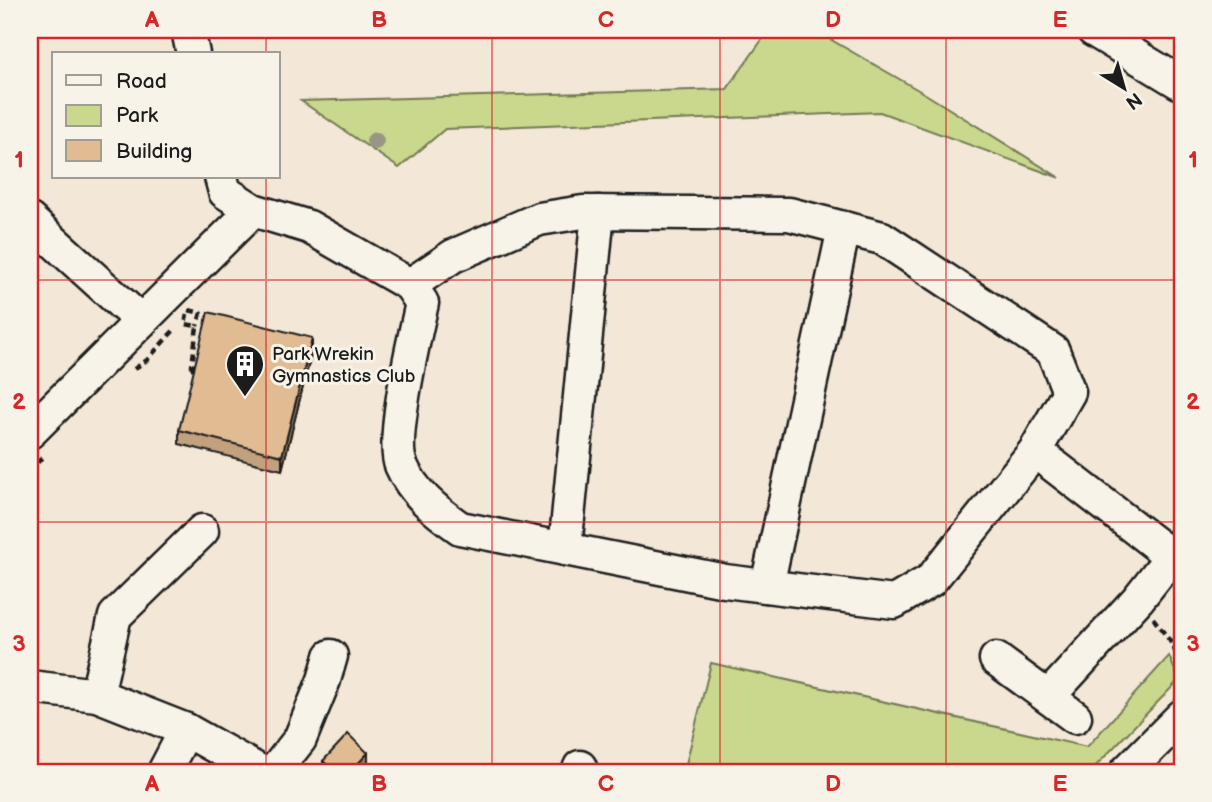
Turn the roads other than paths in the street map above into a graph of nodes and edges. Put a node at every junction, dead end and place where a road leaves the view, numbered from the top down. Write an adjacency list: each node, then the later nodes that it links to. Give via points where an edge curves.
1 (188, 30): 3 (street)
2 (1093, 30): 4 (street)
3 (193, 52)
4 (1182, 84)
5 (222, 178): 6 (street, via 225,192)
6 (253, 210): 10 (street, via 309,227); 11 (street)
7 (598, 212): 9 (street, via 789,214); 10 (street, via 539,219 453,256); 15 (street)
8 (30, 220): 11 (street)
9 (844, 228): 13 (street, via 882,237 1053,351 1069,392); 17 (street)
10 (411, 285): 15 (street, via 422,303 399,420 400,463 428,505 460,528)
11 (141, 321): 12 (street)
12 (30, 432)
13 (1035, 451): 16 (street); 17 (street, via 931,580 894,603)
14 (202, 531): 21 (street, via 115,616)
15 (565, 549): 17 (street)
16 (1177, 550): 22 (street)
17 (767, 586)
18 (331, 656): 28 (street, via 300,739)
19 (996, 659): 22 (street)
20 (30, 687): 21 (street)
21 (97, 695): 24 (street)
22 (1048, 697): 23 (street)
23 (1075, 717)
24 (186, 730): 26 (street); 27 (street)
25 (1177, 731): 29 (street)
26 (164, 772)
27 (261, 772)
28 (274, 772)
29 (1126, 772)

